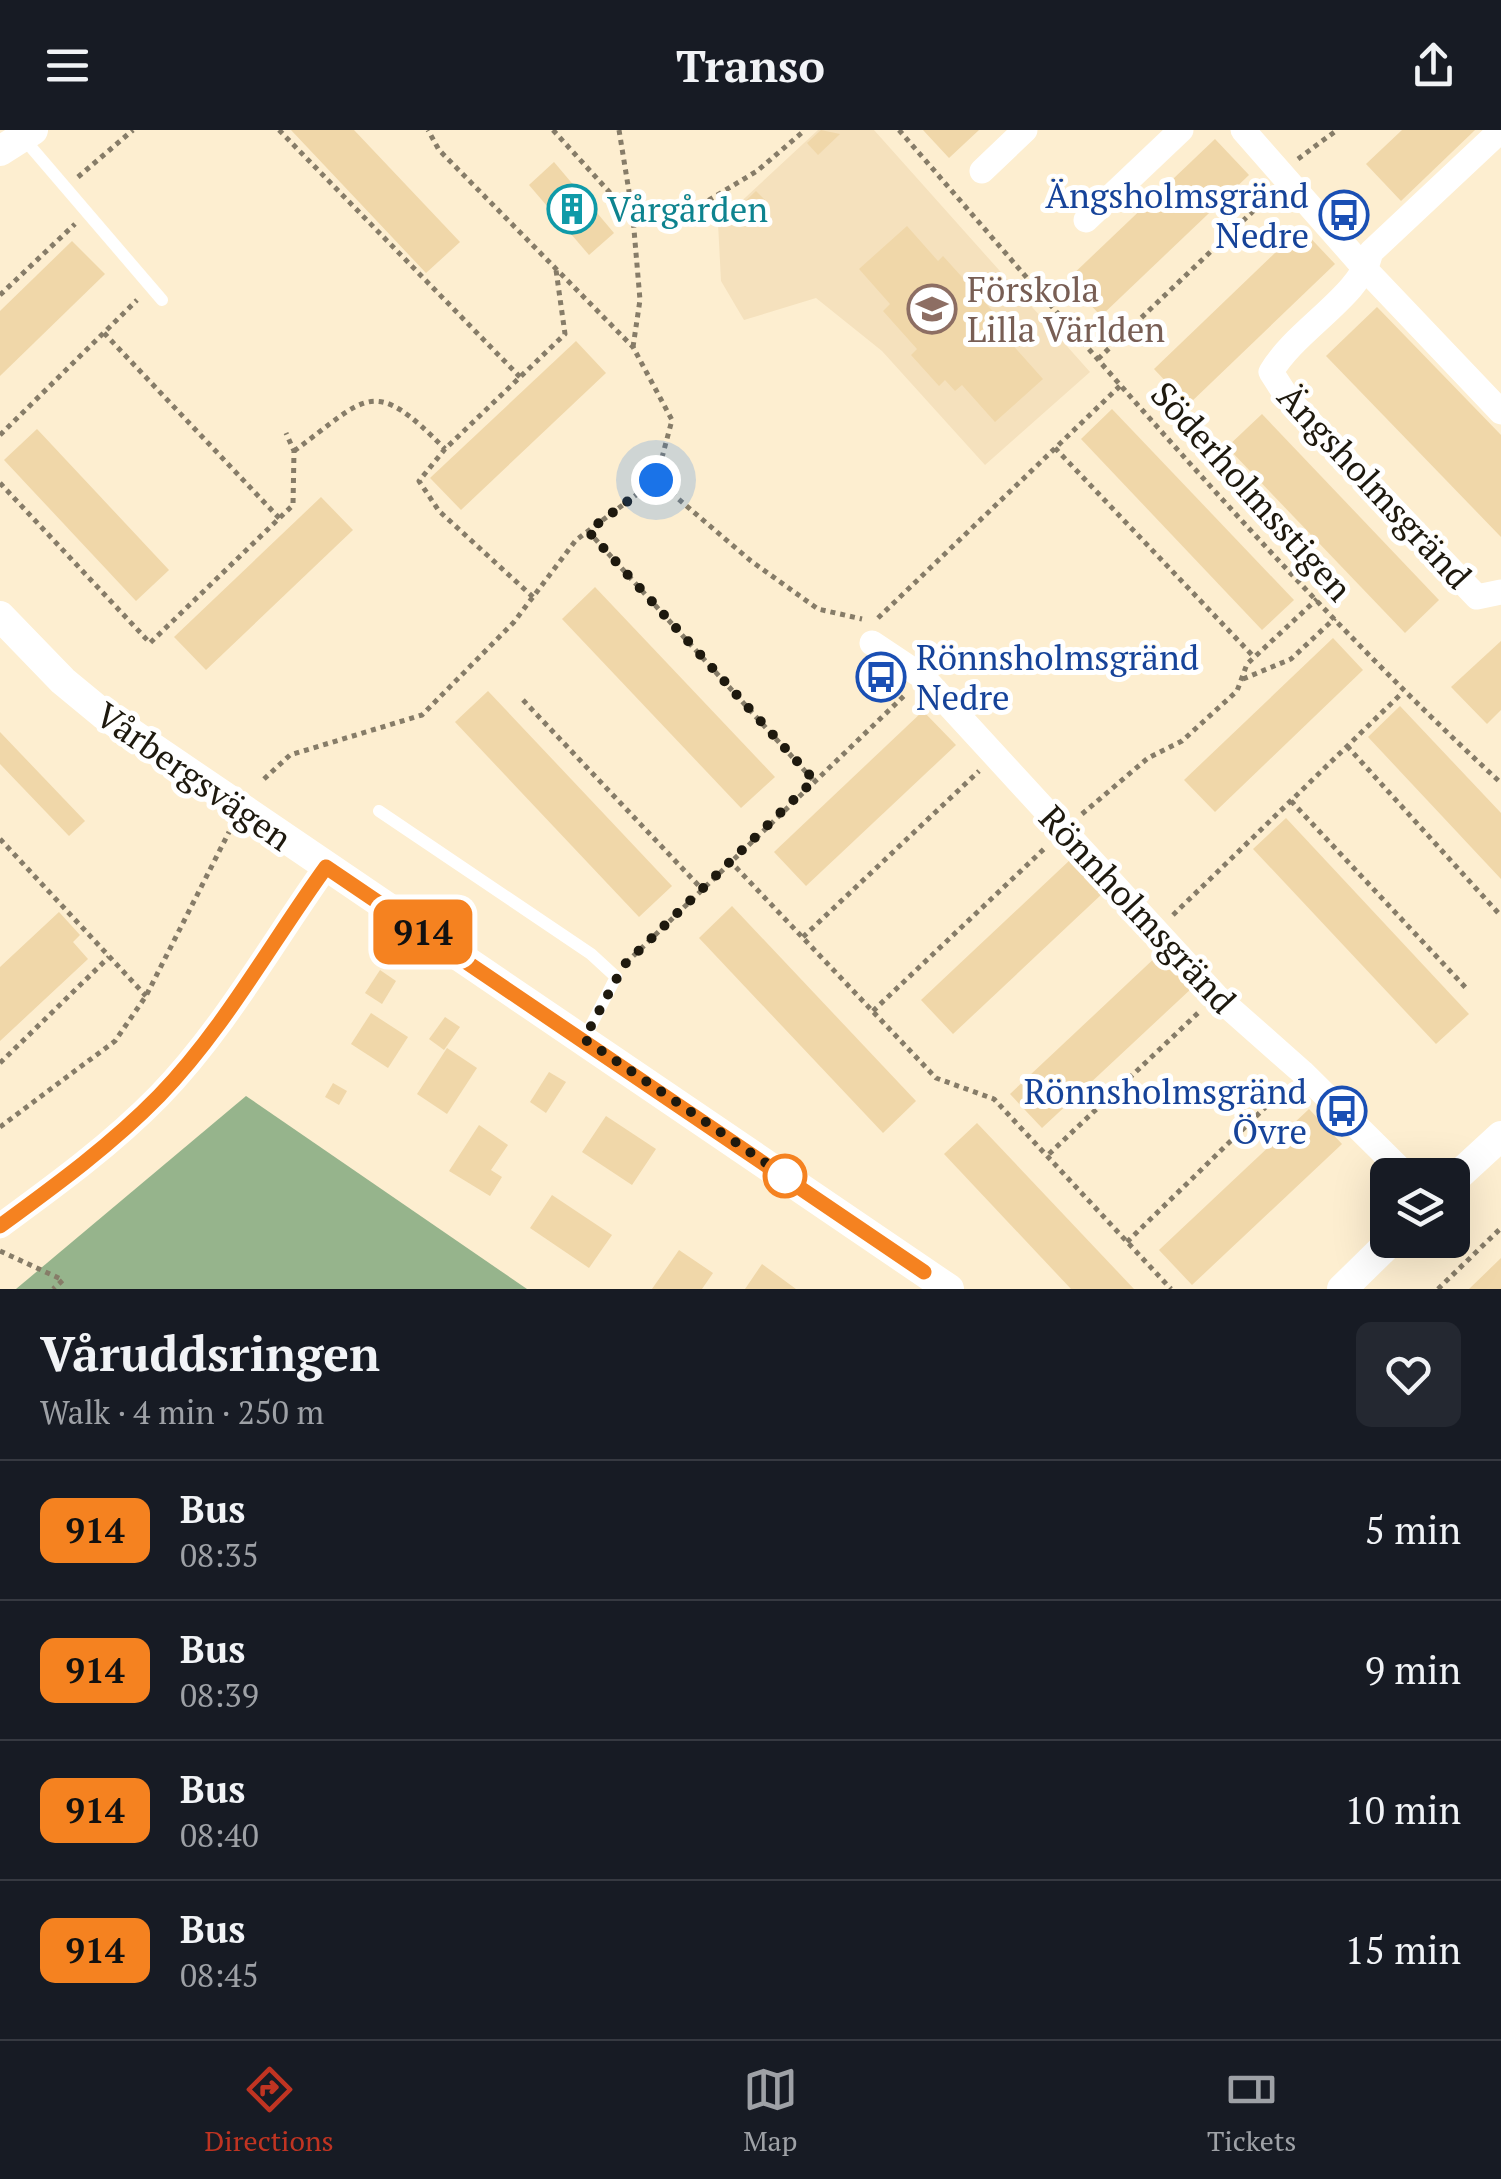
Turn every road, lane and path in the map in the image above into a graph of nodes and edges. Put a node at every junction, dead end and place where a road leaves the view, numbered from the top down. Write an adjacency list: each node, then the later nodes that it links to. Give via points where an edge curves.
1 (133, 130): 16 (path)
2 (279, 130): 28 (path)
3 (428, 130): 20 (path, via 439,150)
4 (553, 130): 18 (path)
5 (620, 130): 18 (path)
6 (805, 130): 18 (path, via 757,171 681,217)
7 (899, 130): 27 (path, Söderholmsstigen)
8 (1025, 130): 14 (street)
9 (1182, 130): 19 (street)
10 (1243, 130): 15 (street)
11 (1337, 130): 15 (path)
12 (1501, 130): 21 (street, Ängsholmsgränd, via 1372,252)
13 (19, 140): 16 (lane)
14 (982, 170)
15 (1282, 175): 21 (street); 27 (path, via 1270,195)
16 (67, 187): 17 (lane)
17 (85, 215): 22 (lane); 23 (path)
18 (633, 218): 26 (path, via 640,300)
19 (1086, 220)
20 (556, 270): 26 (path); 28 (path, via 566,334)
21 (1367, 271): 30 (street); 40 (street, Ängsholmsgränd, via 1288,345 1271,372 1288,400 1477,597)
22 (150, 287): 24 (lane); 25 (path)
23 (0, 295)
24 (162, 300)
25 (104, 332): 32 (path); 38 (path)
26 (633, 347): 36 (path, via 672,420)
27 (1098, 359): 29 (path, Söderholmsstigen)
28 (520, 377): 34 (path)
29 (1121, 385): 33 (path); 42 (path, Söderholmsstigen)
30 (1501, 412)
31 (286, 432): 35 (path)
32 (0, 436)
33 (1055, 448): 36 (path, via 874,622 818,609); 46 (path)
34 (444, 449): 35 (path, via 386,398 361,402); 41 (path, via 419,481 426,497)
35 (294, 452): 38 (path, via 293,505)
36 (656, 480): 39 (path)
37 (0, 483): 38 (path, via 150,642)
38 (281, 520)
39 (588, 531): 41 (path); 54 (path)
40 (1501, 592)
41 (533, 598): 53 (path, via 422,714 290,756)
42 (1317, 599): 44 (path, Söderholmsstigen); 46 (path)
43 (0, 616): 62 (street, Vårbergsvägen, via 104,714)
44 (1335, 618): 48 (path, via 1291,659); 49 (path, Söderholmsstigen)
45 (872, 644): 47 (street, Rönnholmsgränd)
46 (1254, 657): 48 (path)
47 (923, 677): 52 (street, Rönnholmsgränd); 54 (path)
48 (1241, 680): 58 (path, via 1182,742 1148,758)
49 (1403, 692): 51 (path); 55 (path, Söderholmsstigen)
50 (523, 700): 63 (path)
51 (1347, 746): 56 (path); 64 (path)
52 (995, 755): 58 (street, Rönnholmsgränd); 66 (path)
53 (264, 780)
54 (814, 780): 61 (path)
55 (1501, 783)
56 (1290, 801): 65 (path); 69 (path)
57 (379, 810): 68 (lane, via 591,954)
58 (1064, 830): 65 (street, Rönnholmsgränd); 72 (path)
59 (230, 831): 70 (path)
60 (0, 838): 67 (path)
61 (729, 860): 63 (path); 66 (path)
62 (326, 867): 73 (street, Vårbergsvägen); 81 (street, via 162,1093 100,1152)
63 (700, 887): 68 (path)
64 (1501, 916)
65 (1156, 931): 71 (street, Rönnholmsgränd)
66 (803, 937): 72 (path)
67 (109, 957): 70 (path); 74 (path)
68 (616, 978): 73 (lane)
69 (1466, 988)
70 (146, 996): 76 (path, via 115,1041)
71 (1216, 996): 75 (street, Rönnholmsgränd); 78 (path)
72 (873, 1012): 78 (path, via 936,1078 994,1099)
73 (584, 1039): 87 (street, Vårbergsvägen)
74 (0, 1063)
75 (1302, 1072): 79 (street, Rönnholmsgränd); 83 (path)
76 (0, 1127)
77 (1501, 1136): 80 (street)
78 (1049, 1154): 83 (path)
79 (1389, 1158)
80 (1470, 1164)
81 (0, 1226)
82 (1501, 1228): 90 (path)
83 (1128, 1242): 88 (path)
84 (0, 1251): 86 (path, via 63,1280)
85 (1374, 1258): 89 (street)
86 (53, 1289)
87 (949, 1289)
88 (1171, 1289)
89 (1342, 1289)
90 (1438, 1289)

